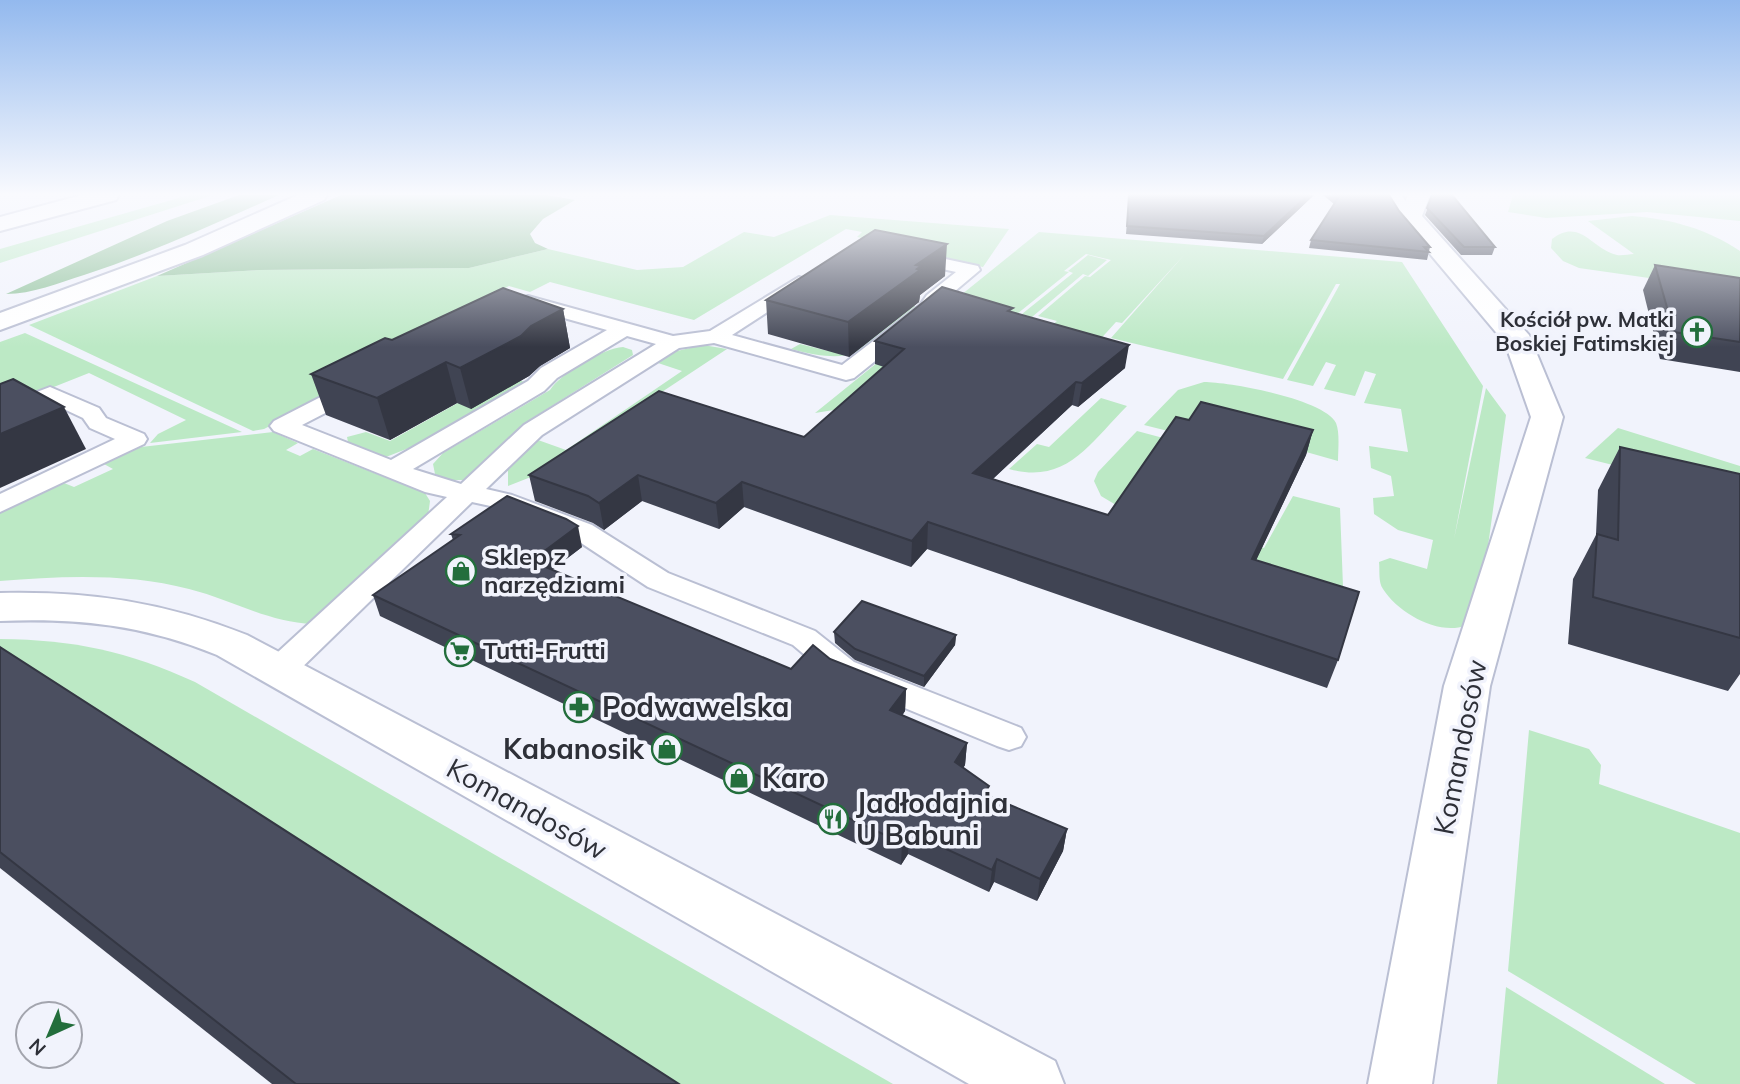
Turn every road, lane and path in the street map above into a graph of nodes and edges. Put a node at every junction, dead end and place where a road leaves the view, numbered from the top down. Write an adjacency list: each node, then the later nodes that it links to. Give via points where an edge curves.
1 (204, 246): 6 (street)
2 (1442, 246): 19 (street, Komandosów, via 1519,341 1547,417 1467,686)
3 (884, 250): 8 (lane, via 971,270 846,373)
4 (815, 273): 8 (lane)
5 (507, 309): 7 (lane, via 524,301)
6 (0, 322)
7 (624, 329): 9 (lane); 12 (lane)
8 (715, 337): 9 (lane)
9 (673, 342): 13 (lane, via 533,430)
10 (377, 377): 12 (lane, via 282,426)
11 (0, 414): 14 (lane, via 50,394 135,439)
12 (393, 470): 13 (lane)
13 (468, 494): 16 (lane); 17 (lane, via 528,509 582,531 658,580 804,638 843,670)
14 (0, 504)
15 (0, 607): 16 (street, Komandosów, via 104,608 162,619 232,645)
16 (278, 671): 18 (street, Komandosów)
17 (1009, 737)
18 (1032, 1084)
19 (1399, 1084)

